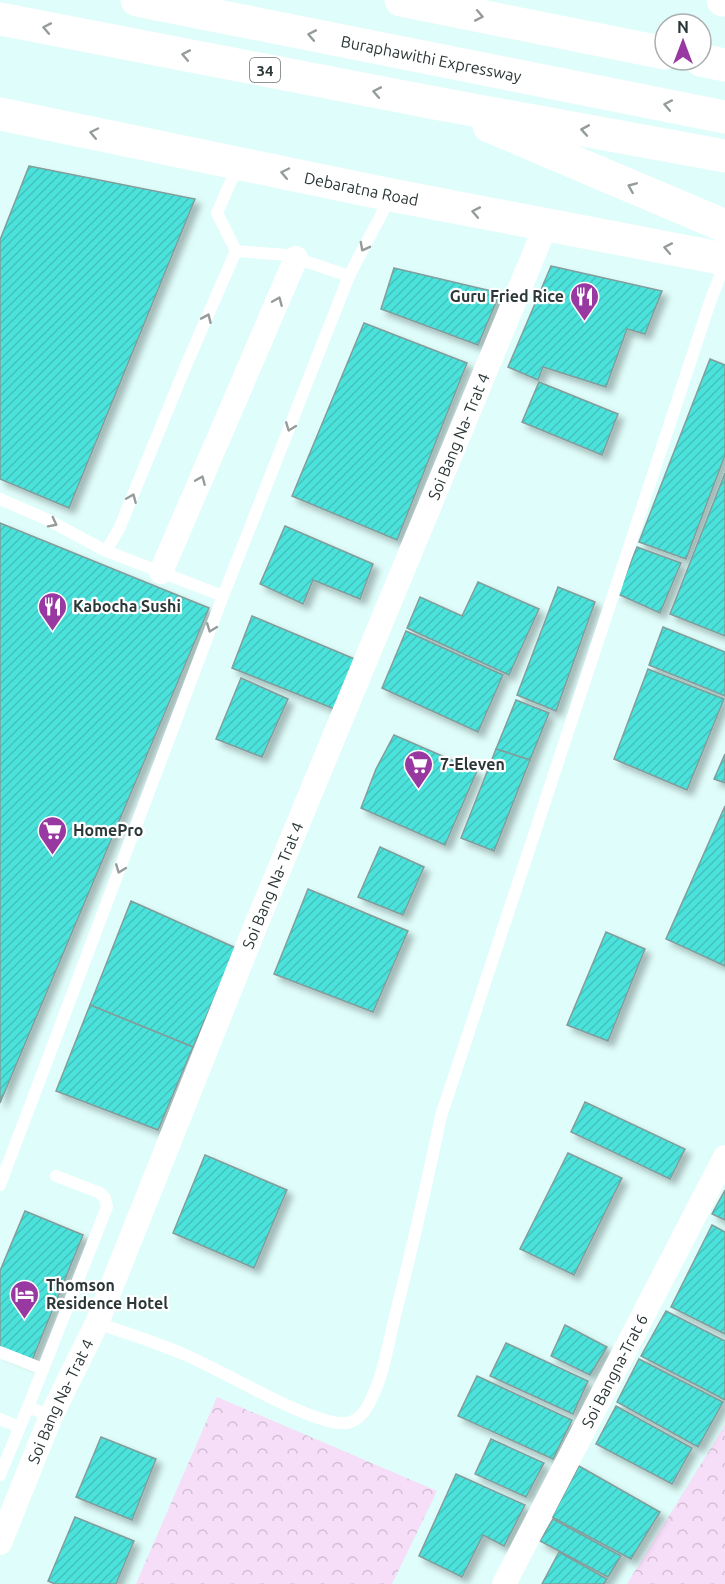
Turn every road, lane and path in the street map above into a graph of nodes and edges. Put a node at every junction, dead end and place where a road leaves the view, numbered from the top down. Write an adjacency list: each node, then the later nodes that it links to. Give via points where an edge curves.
1 (137, 0): 7 (main road, Buraphawithi Expressway, one-way to 1)
2 (401, 0): 4 (main road, one-way to 4)
3 (0, 19): 5 (main road, 34, one-way to 3)
4 (653, 51)
5 (435, 103): 8 (main road, 34, one-way to 5); 12 (main road, one-way to 5)
6 (0, 114): 9 (main road, Debaratna Road, one-way to 6)
7 (725, 117)
8 (725, 156)
9 (239, 163): 10 (main road, Debaratna Road, one-way to 9); 13 (lane, via 217,213)
10 (391, 195): 11 (main road, Debaratna Road, one-way to 10); 16 (lane, one-way to 16)
11 (546, 225): 15 (main road, Debaratna Road, one-way to 11); 24 (street, Soi Bang Na- Trat 4, via 252,936)
12 (725, 226)
13 (236, 251): 14 (lane); 18 (lane, one-way to 13, via 119,529)
14 (296, 258): 16 (lane); 19 (street, one-way to 14)
15 (725, 261): 24 (lane, via 441,1116 388,1347 365,1411 347,1423 321,1418 185,1354)
16 (349, 276): 20 (lane, one-way to 20)
17 (0, 499): 18 (lane, one-way to 18)
18 (106, 551): 19 (lane)
19 (161, 572): 20 (lane)
20 (223, 596): 23 (lane, one-way to 23)
21 (725, 1157): 33 (street, Soi Bangna-Trat 6)
22 (56, 1176): 26 (lane, via 100,1193 107,1207)
23 (0, 1185)
24 (97, 1323): 28 (street, Soi Bang Na- Trat 4)
25 (0, 1352): 26 (lane)
26 (43, 1369): 27 (lane)
27 (28, 1407): 28 (lane); 30 (lane)
28 (51, 1416): 32 (street, Soi Bang Na- Trat 4)
29 (0, 1419): 30 (lane)
30 (19, 1427): 31 (lane)
31 (0, 1475)
32 (0, 1543)
33 (504, 1584)

